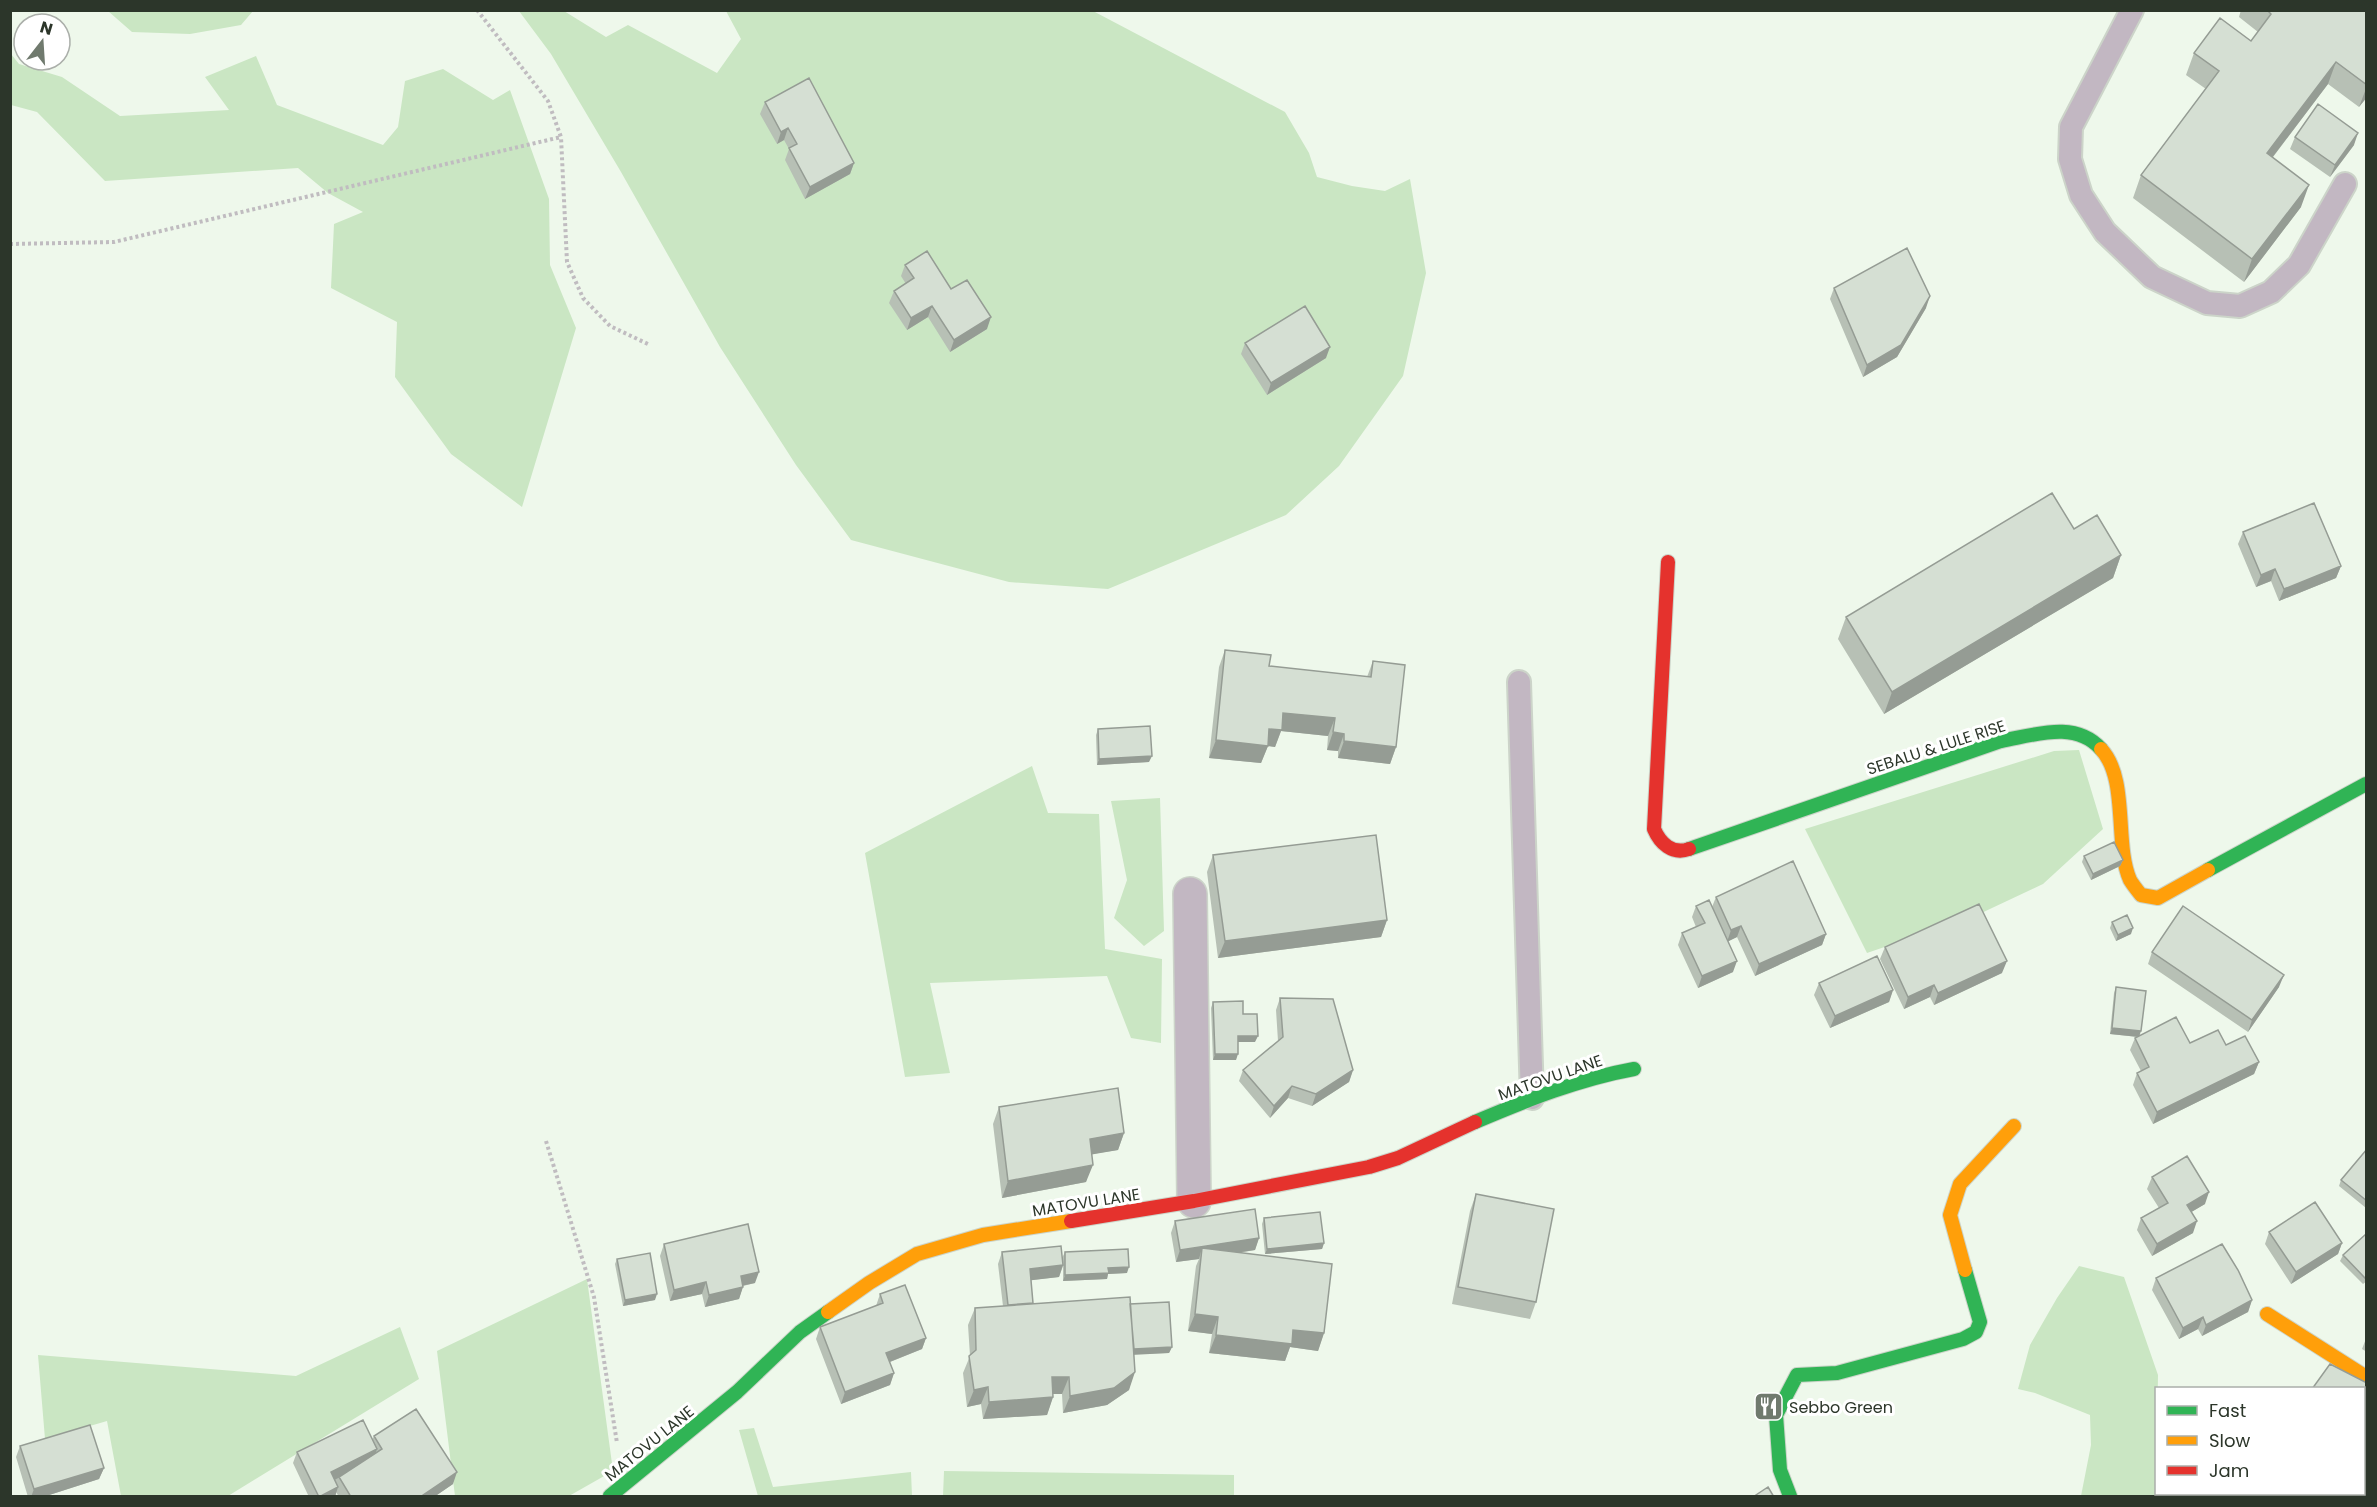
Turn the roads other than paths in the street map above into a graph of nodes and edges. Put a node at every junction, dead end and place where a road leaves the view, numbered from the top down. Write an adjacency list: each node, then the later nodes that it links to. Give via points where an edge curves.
1 (2132, 10): 2 (lane, via 2072,127 2070,159 2081,195 2105,232 2152,277 2206,303 2240,306 2271,292 2300,265)
2 (2345, 184)
3 (1668, 562): 5 (street, SEBALU & LULE RISE, via 1654,828 1659,841 1671,850 1684,851 2001,741 2075,732 2096,741 2111,766 2129,877 2141,895 2158,898)
4 (1519, 682): 8 (lane)
5 (2367, 784)
6 (1190, 894): 10 (street)
7 (1634, 1069): 8 (street, MATOVU LANE, via 1601,1075)
8 (1532, 1098): 10 (street, MATOVU LANE, via 1398,1158 1369,1167)
9 (2014, 1126): 14 (street, via 1960,1184 1950,1215 1980,1322 1976,1332 1837,1372 1797,1375 1776,1415 1780,1470)
10 (1194, 1201): 13 (street, MATOVU LANE, via 983,1236 917,1254 800,1332 737,1392)
11 (2267, 1314): 12 (street)
12 (2367, 1377)
13 (610, 1497)
14 (1790, 1497)

